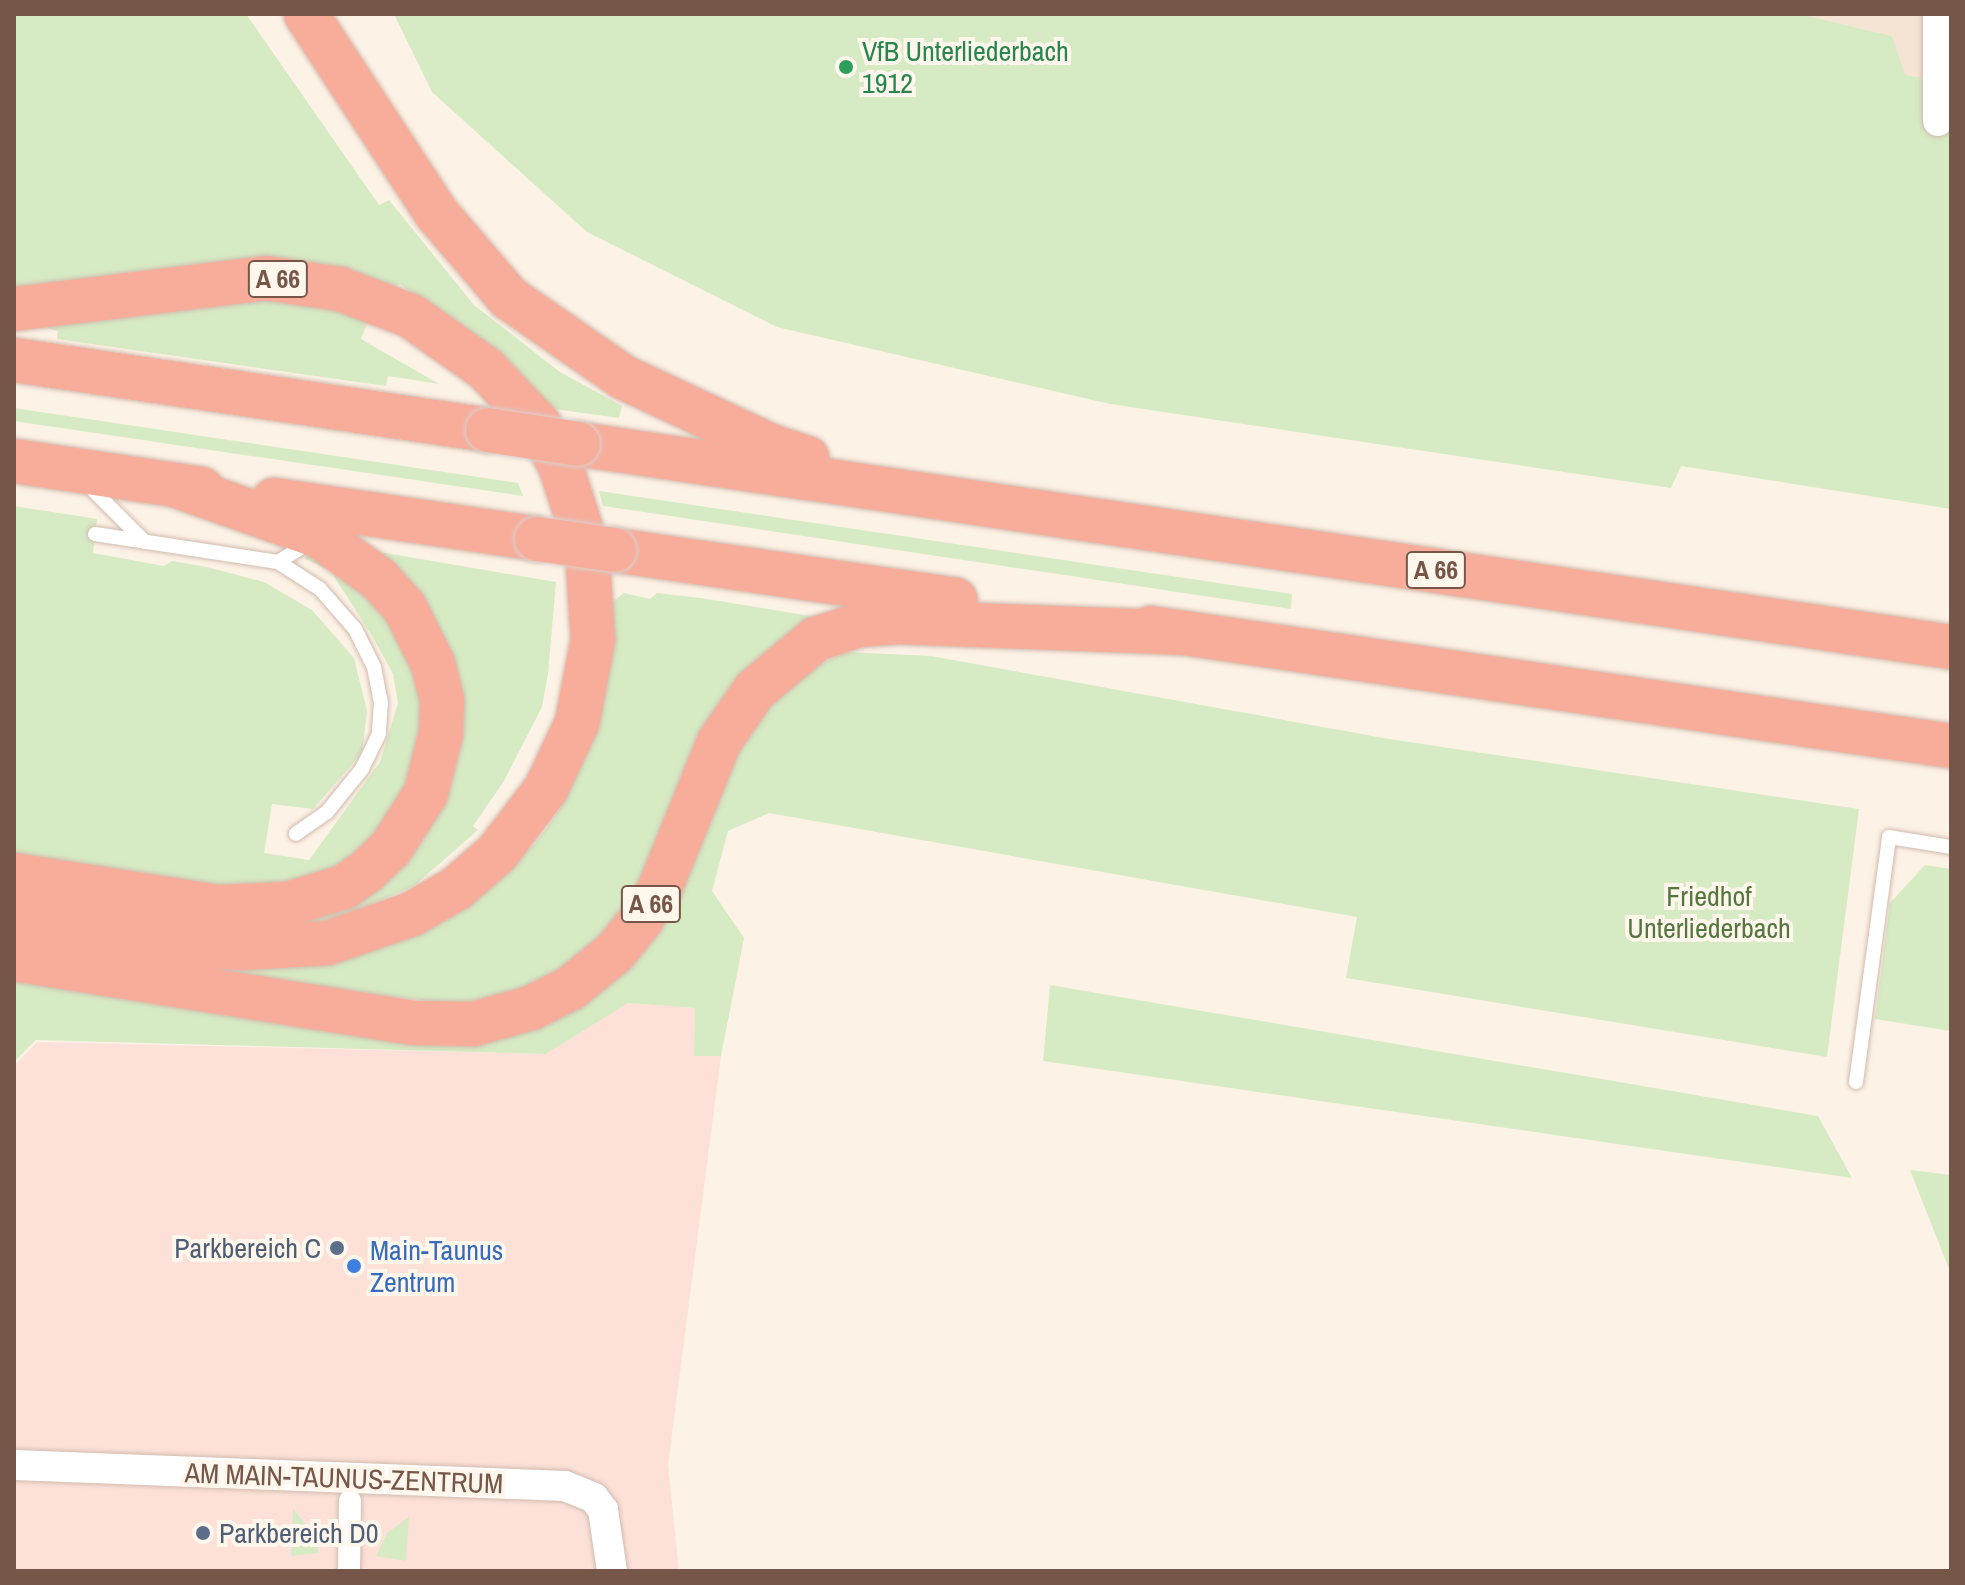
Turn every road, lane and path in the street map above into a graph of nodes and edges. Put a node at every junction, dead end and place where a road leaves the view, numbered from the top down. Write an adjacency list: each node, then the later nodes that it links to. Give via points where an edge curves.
1 (306, 14): 9 (highway, via 437,214 479,269 538,322 671,403 770,446)
2 (1938, 14): 3 (street)
3 (1938, 121)
4 (14, 309): 20 (highway, A 66, via 266,278 340,289 411,316 486,369 539,425 561,467 587,548 593,640 577,723 546,789 497,853 457,888 412,914 328,943 244,948 181,945)
5 (14, 360): 9 (highway, A 66, bridge)
6 (14, 461): 7 (highway, A 66)
7 (73, 470): 8 (highway, A 66); 12 (lane)
8 (174, 485): 11 (highway); 14 (highway, A 66, bridge)
9 (920, 494): 15 (highway, A 66)
10 (95, 534): 12 (lane)
11 (319, 536): 13 (lane); 19 (highway, via 379,579 405,608 433,664 442,700 441,733 426,793 391,848 344,887 288,904 252,908)
12 (145, 542): 13 (lane)
13 (278, 562): 17 (lane, via 320,589 355,629 374,667 381,702 379,734 362,769 327,812)
14 (1179, 633): 16 (highway, A 66); 21 (highway, A 66, via 899,622 859,625 816,639 776,668 734,718 641,920 615,952 571,988 531,1008 473,1024 414,1023)
15 (1951, 647)
16 (1951, 746)
17 (296, 834)
18 (1951, 847): 22 (lane, via 1889,837)
19 (14, 875)
20 (14, 917)
21 (14, 959)
22 (1856, 1082)
23 (14, 1465): 26 (street, AM MAIN-TAUNUS-ZENTRUM, via 565,1486 594,1498 603,1510)
24 (350, 1501): 25 (street)
25 (349, 1571)
26 (612, 1571)

